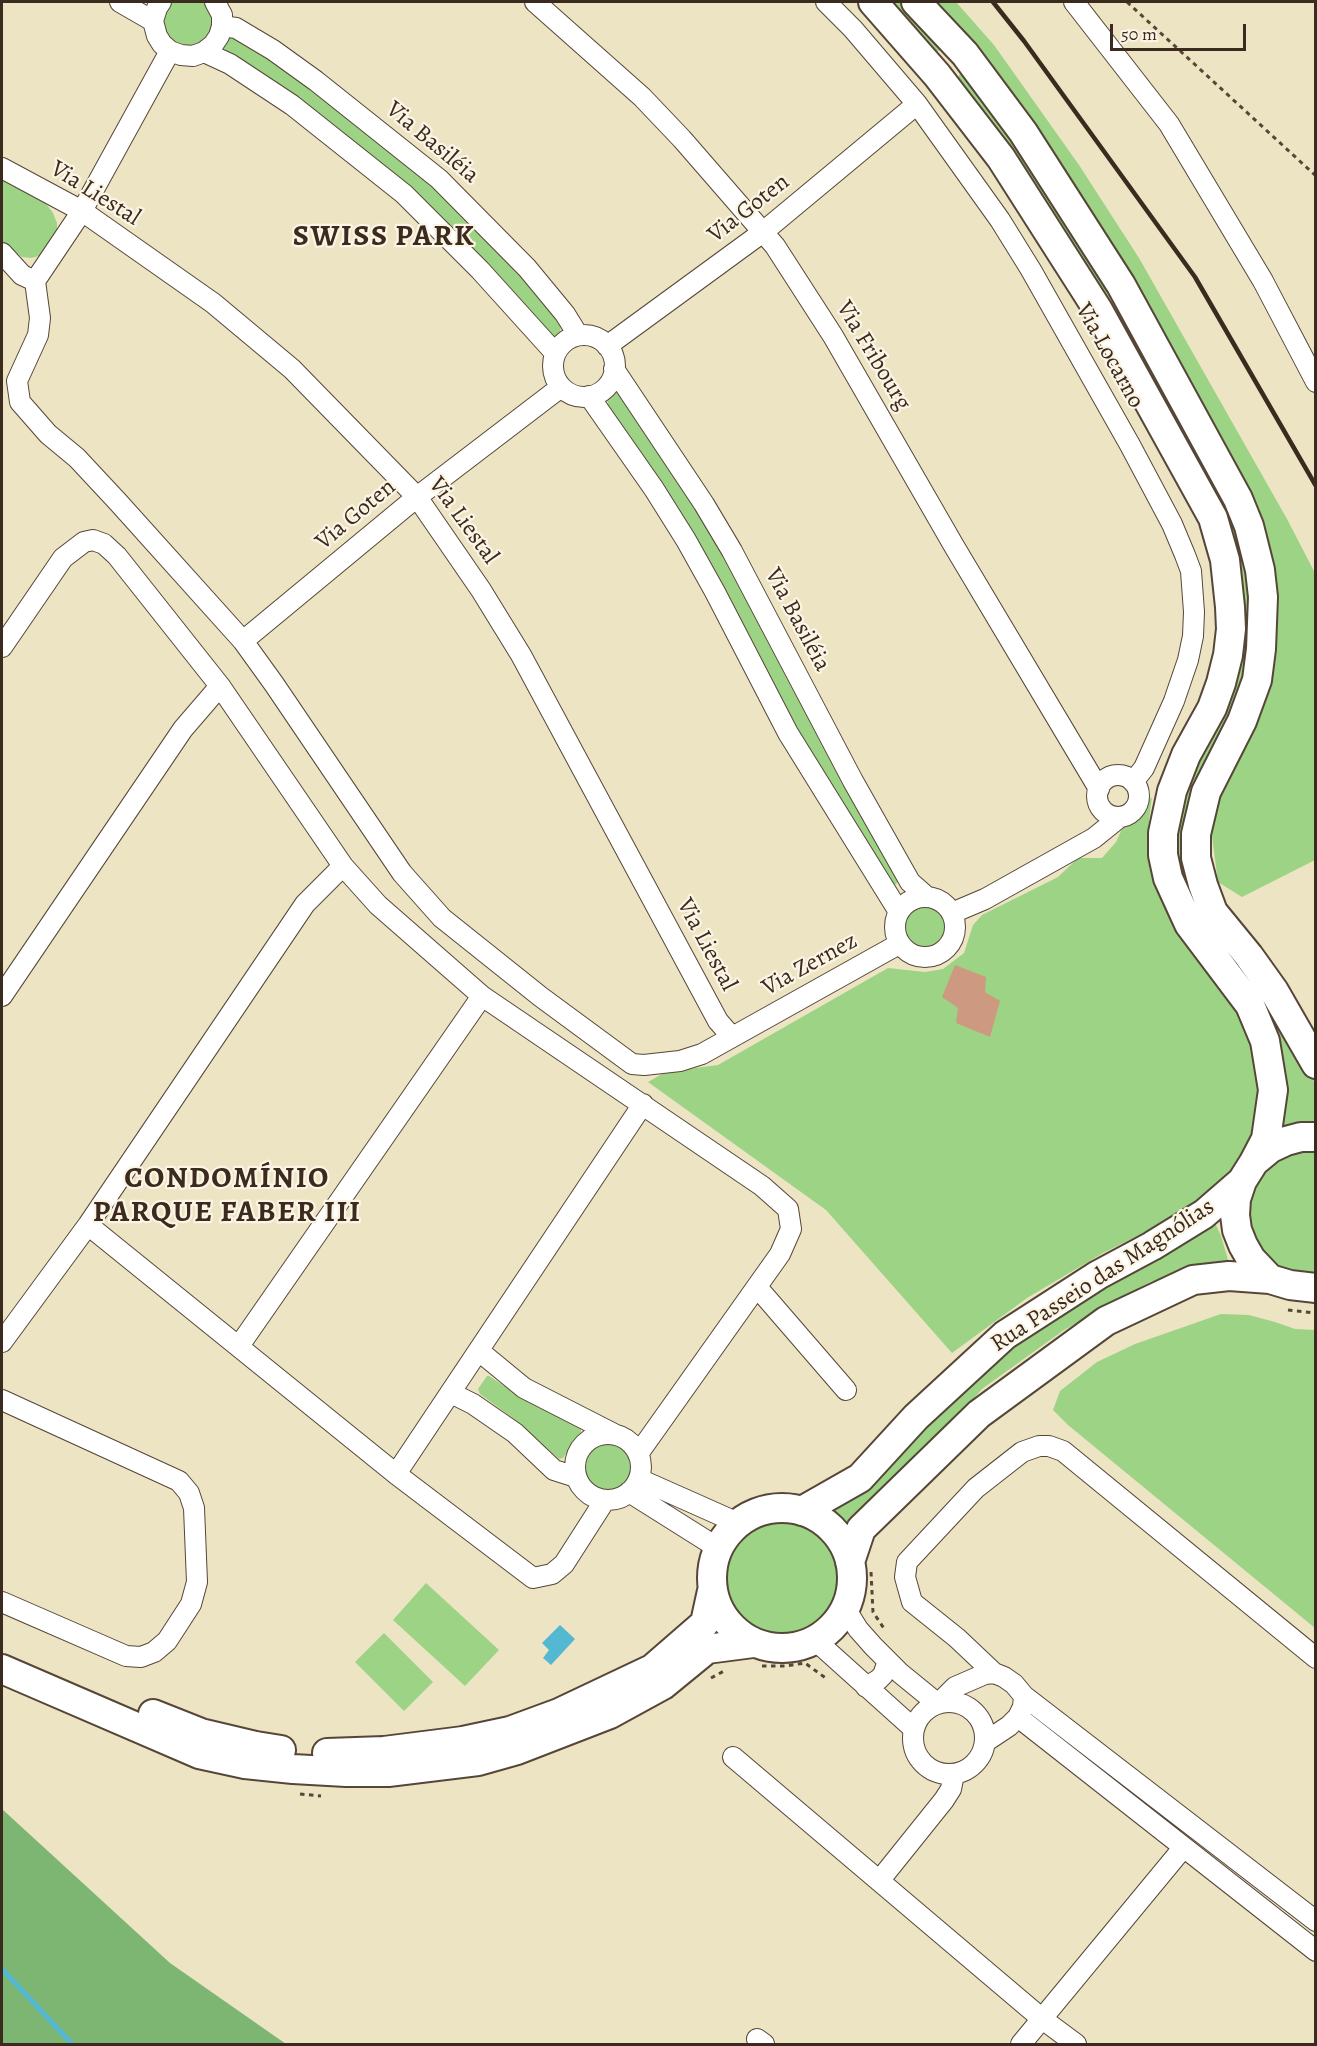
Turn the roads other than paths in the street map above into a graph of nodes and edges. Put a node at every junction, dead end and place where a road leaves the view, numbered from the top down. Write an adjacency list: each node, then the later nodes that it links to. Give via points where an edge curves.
1 (120, 2): 9 (street)
2 (161, 2): 9 (street)
3 (215, 2): 10 (street, via 222,15)
4 (535, 2): 18 (street, Via Fribourg, via 642,97)
5 (826, 2): 15 (street, Via Locarno)
6 (873, 2): 14 (street)
7 (916, 2): 13 (street)
8 (1074, 2): 25 (street, via 1168,124 1263,281)
9 (153, 21): 11 (street, via 157,36)
10 (222, 26): 12 (street, via 213,45); 21 (street, Via Basiléia, via 236,28 273,50 440,179 527,268 566,314)
11 (170, 51): 12 (street, via 193,56); 17 (street)
12 (204, 52): 23 (street, via 230,63 292,105 404,194)
13 (965, 54): 14 (street); 39 (street, via 1023,132 1121,285 1249,526 1263,597 1261,649 1257,680 1242,722 1206,792 1196,834 1196,858 1203,885)
14 (937, 75): 39 (street, via 1001,158 1098,310 1205,501 1219,535 1230,608 1228,655 1212,708 1186,755 1172,791 1163,833 1168,878)
15 (917, 104): 18 (street, Via Goten); 32 (street, Via Locarno, via 1031,270 1172,524 1191,571 1194,612 1188,660 1174,701)
16 (2, 168): 17 (street, Via Liestal)
17 (82, 212): 20 (street); 28 (street, Via Liestal, via 213,303 292,369)
18 (763, 232): 22 (street, Via Goten); 33 (street, Via Fribourg, via 833,336)
19 (2, 253): 20 (street, via 22,275)
20 (35, 281): 29 (street, Via Zernez, via 38,335 17,381 20,402 48,434 77,458)
21 (578, 335): 22 (street, via 594,337); 23 (street, via 569,338)
22 (607, 346): 24 (street)
23 (555, 353): 26 (street, via 553,369)
24 (614, 369): 27 (street, via 607,386); 36 (street, Via Basiléia, via 732,551 910,882)
25 (1316, 382)
26 (561, 387): 27 (street, via 572,394); 28 (street, Via Goten)
27 (589, 396): 37 (street, via 686,540 788,733)
28 (417, 497): 29 (street, Via Goten); 43 (street, Via Liestal, via 521,655 718,1021)
29 (243, 641): 43 (street, Via Zernez, via 402,873 441,918 632,1064 680,1061)
30 (2, 647): 31 (street, via 63,558 84,542 98,540 117,556)
31 (220, 686): 35 (street); 41 (street, via 183,729)
32 (1134, 782): 33 (street, via 1114,776); 34 (street, via 1139,801 1132,812)
33 (1099, 789): 34 (street, via 1098,803 1102,809)
34 (1120, 817): 38 (street, via 1094,838)
35 (343, 866): 42 (street, via 378,905); 48 (street, via 305,904)
36 (927, 897): 37 (street, via 911,901); 38 (street, via 941,902)
37 (899, 912): 40 (street, via 895,928)
38 (952, 913): 40 (street, via 956,930 950,945 936,956 912,955)
39 (1201, 918): 44 (street, via 1249,956); 47 (street, via 1250,1005 1265,1041 1273,1090 1266,1139)
40 (899, 944): 43 (street, Via Zernez)
41 (2, 996)
42 (482, 996): 45 (street); 53 (street)
43 (732, 1037)
44 (1316, 1064)
45 (643, 1104): 50 (street, via 762,1186 788,1209 791,1229 787,1242); 54 (street)
46 (1316, 1137): 47 (street, Rua Passeio das Magnólias, via 1301,1137 1271,1148)
47 (1248, 1172): 49 (street, via 1236,1199 1237,1230 1251,1259); 64 (street, Rua Passeio das Magnólias, via 1204,1214 1005,1335 916,1416 861,1478)
48 (88, 1225): 52 (street); 53 (street)
49 (1270, 1279): 51 (street, Rua Passeio das Magnólias); 67 (street, Rua Passeio das Magnólias, via 1229,1276 1193,1280 1106,1321 979,1414 861,1529)
50 (757, 1287): 55 (street); 59 (street)
51 (1316, 1288)
52 (2, 1342)
53 (238, 1346): 60 (street)
54 (479, 1351): 56 (street); 58 (street, via 524,1388)
55 (846, 1390)
56 (451, 1393): 60 (street); 61 (street, via 515,1433 554,1470)
57 (2, 1400): 69 (street, via 179,1481 194,1508 197,1582 191,1604 167,1641 141,1657 126,1656)
58 (616, 1435): 59 (street); 61 (street, via 587,1441 576,1457)
59 (638, 1454): 62 (street, via 642,1466)
60 (396, 1474): 63 (street, via 532,1578 552,1574 564,1564)
61 (576, 1477): 63 (street, via 587,1493)
62 (634, 1485): 63 (street, via 622,1498); 65 (street); 66 (street)
63 (605, 1500)
64 (802, 1511): 65 (street, Rua Passeio das Magnólias, via 769,1509); 67 (street, Rua Passeio das Magnólias, via 833,1530)
65 (738, 1523): 66 (street, Rua Passeio das Magnólias)
66 (718, 1548): 68 (street, Rua Passeio das Magnólias, via 711,1569)
67 (850, 1562): 70 (street, Rua Passeio das Magnólias, via 851,1592)
68 (712, 1591): 72 (street, Rua Passeio das Magnólias, via 720,1613 734,1631); 73 (street, Rua Passeio das Magnólias, via 705,1623 652,1669 559,1713 510,1731 463,1741 363,1753 291,1751 201,1733)
69 (2, 1602)
70 (845, 1608): 71 (street, Rua Passeio das Magnólias, via 830,1629); 75 (street, via 858,1629)
71 (815, 1640): 72 (street, Rua Passeio das Magnólias, via 796,1647 774,1648); 78 (street)
72 (753, 1643): 76 (street, Rua Passeio das Magnólias, via 707,1649 663,1685 610,1714 517,1750 478,1761 388,1772 293,1769 199,1754)
73 (2, 1648)
74 (1316, 1658): 77 (street, via 1063,1451 1039,1446 1022,1452 976,1488 907,1562 905,1577 912,1602)
75 (888, 1661): 78 (street, via 883,1675); 80 (street)
76 (2, 1669)
77 (994, 1673): 79 (street, via 1014,1684); 80 (street, via 955,1687)
78 (866, 1687): 82 (street)
79 (1024, 1696): 81 (street); 88 (street)
80 (938, 1704): 82 (street, via 927,1709); 83 (street, via 962,1704 972,1710 982,1724)
81 (1018, 1717): 83 (street); 86 (street)
82 (914, 1729): 85 (street, via 915,1752 922,1762 931,1770)
83 (986, 1742): 85 (street, via 975,1763)
84 (733, 1757): 87 (street)
85 (954, 1774): 87 (street, via 944,1800)
86 (1183, 1848): 89 (street); 90 (street)
87 (879, 1881): 90 (street)
88 (1316, 1921)
89 (1316, 1951)
90 (1041, 2018): 91 (street); 92 (street)
91 (1021, 2044)
92 (1076, 2044)

